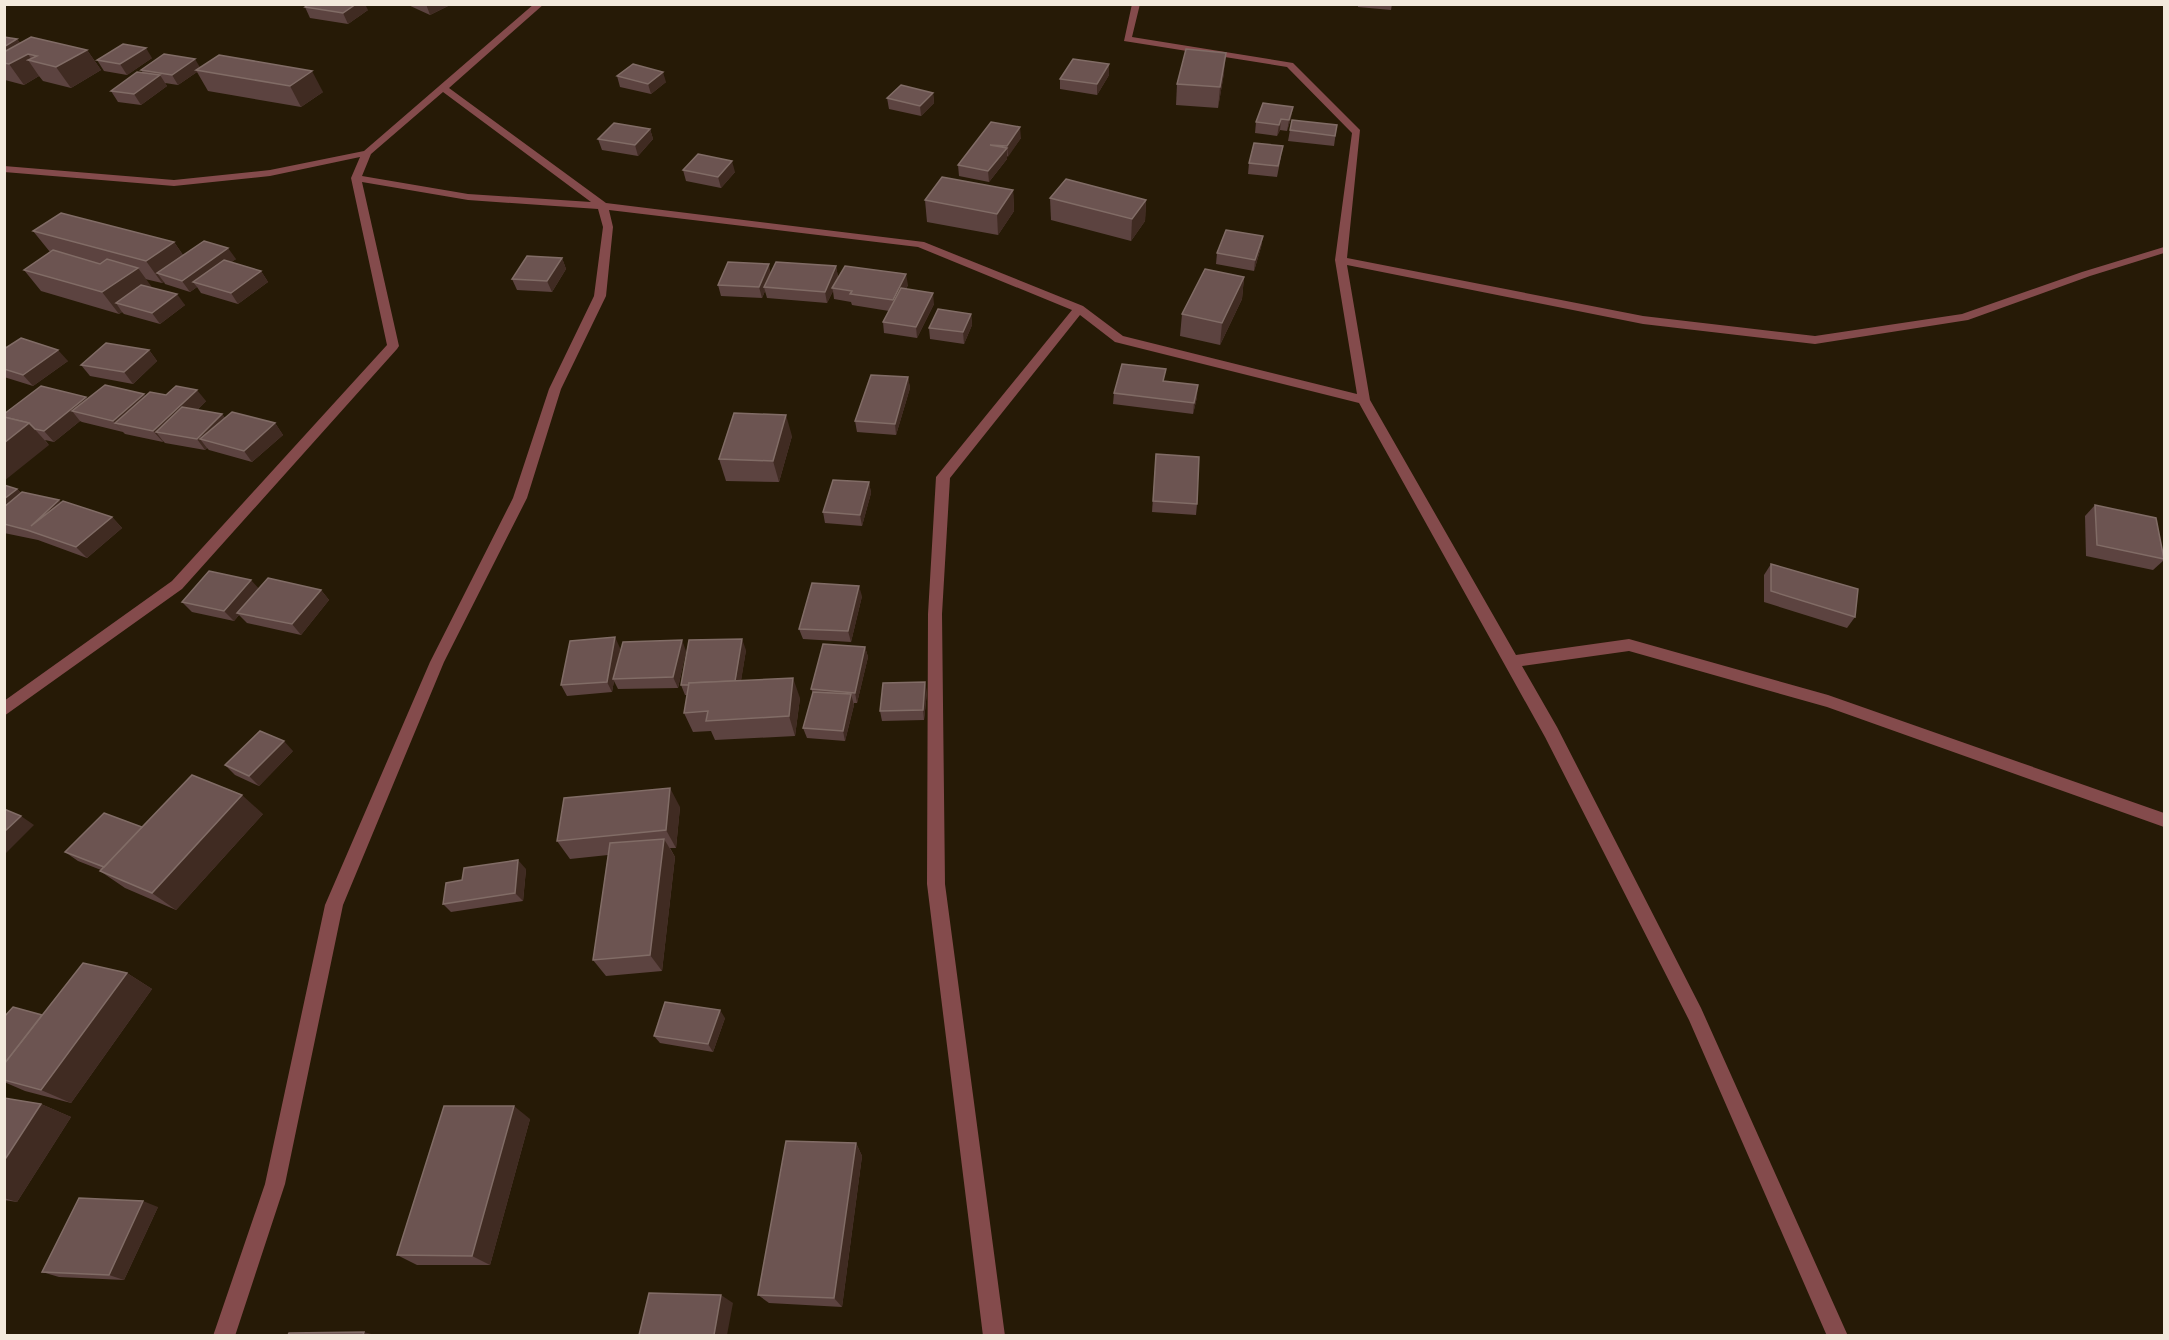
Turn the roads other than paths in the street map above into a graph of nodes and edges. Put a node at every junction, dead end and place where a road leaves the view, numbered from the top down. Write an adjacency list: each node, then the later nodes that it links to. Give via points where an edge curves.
1 (540, 4): 3 (street)
2 (1136, 4): 9 (street, via 1127,39 1290,65 1358,132)
3 (443, 88): 4 (street); 7 (street)
4 (367, 153): 5 (street, via 270,173 174,183); 6 (street)
5 (4, 169)
6 (356, 178): 7 (street, via 468,197); 13 (street, via 393,346 177,585)
7 (603, 206): 10 (street, via 920,244); 15 (street, via 608,227 600,296 555,389 520,498 437,662 334,905 275,1184)
8 (2164, 250): 9 (street, via 1964,317 1815,340 1643,320)
9 (1341, 260): 11 (street)
10 (1079, 309): 11 (street, via 1119,339); 16 (street, via 943,477 935,614 936,884)
11 (1364, 400): 12 (street)
12 (1511, 662): 14 (street, via 1629,645 1828,701); 17 (street, via 1551,732 1695,1014)
13 (4, 710)
14 (2164, 820)
15 (224, 1335)
16 (994, 1335)
17 (1838, 1335)

